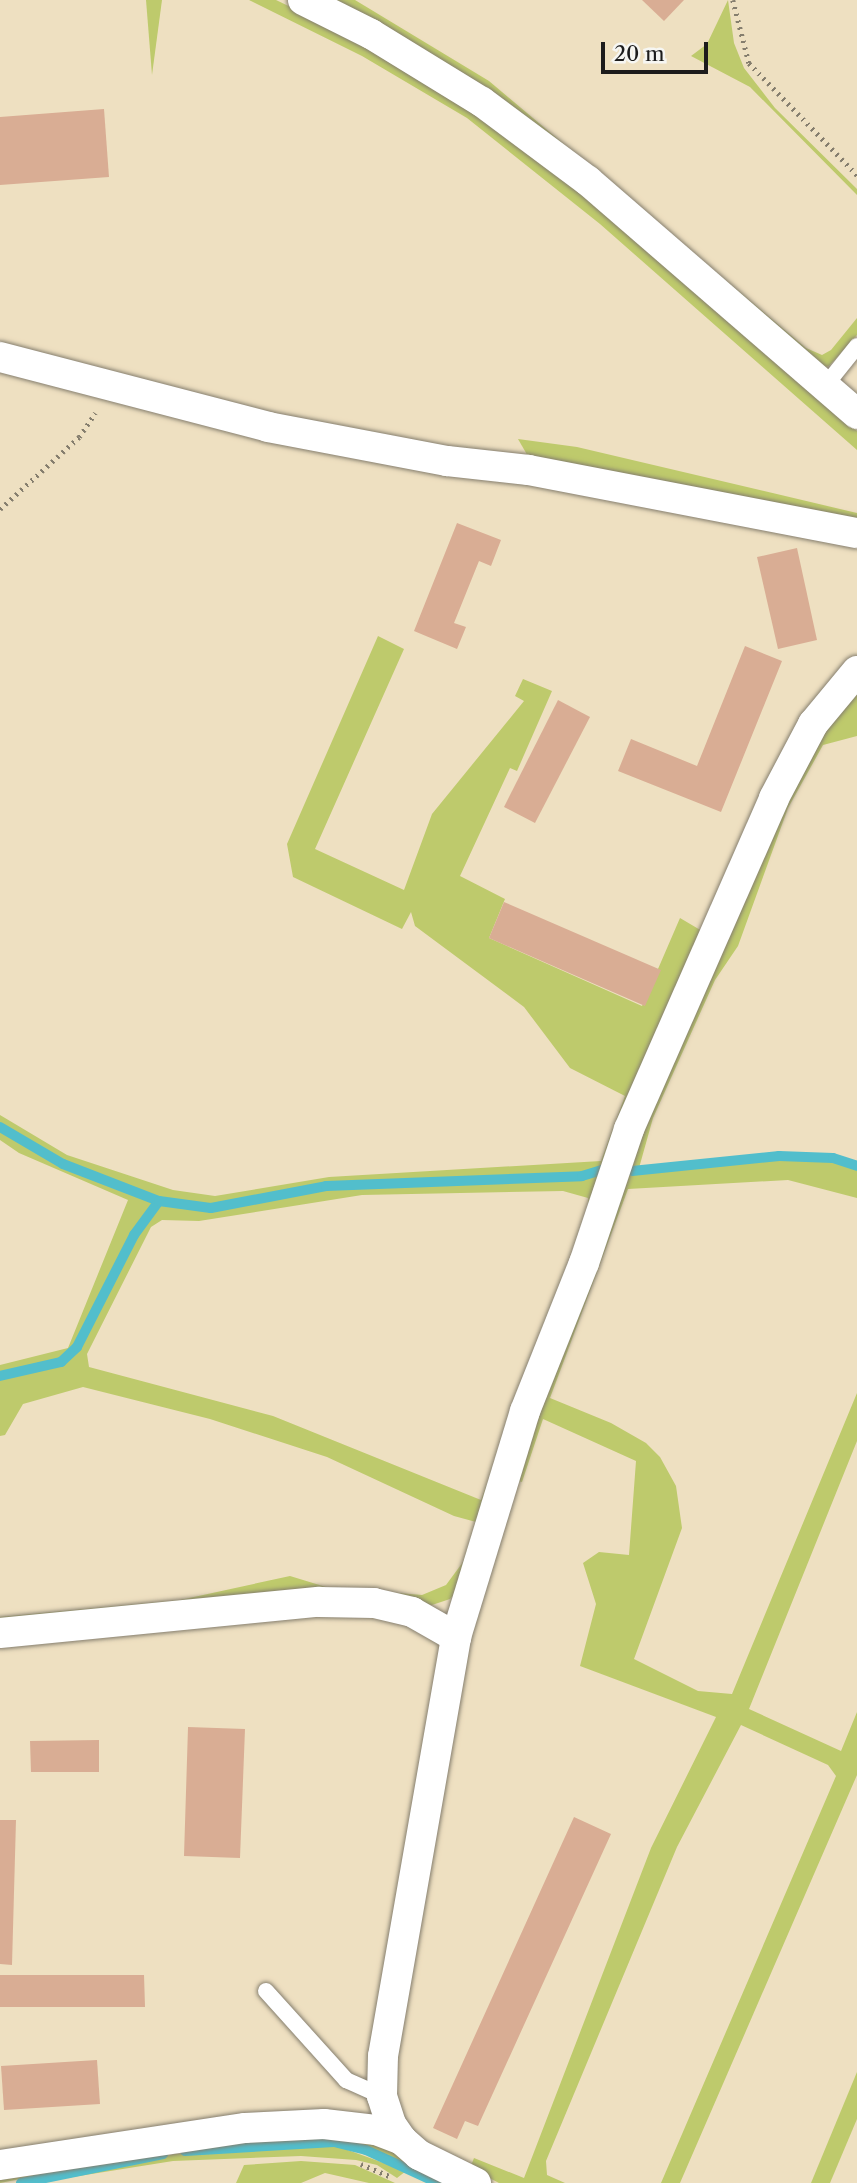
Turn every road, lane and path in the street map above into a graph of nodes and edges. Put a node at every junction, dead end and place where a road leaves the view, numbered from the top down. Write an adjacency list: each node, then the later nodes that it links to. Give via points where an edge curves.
1 (303, 0): 6 (street, via 371,34 482,102 588,181)
2 (733, 0): 3 (path, via 749,64)
3 (857, 175)
4 (857, 346): 6 (lane)
5 (0, 357): 7 (street)
6 (825, 386): 8 (street)
7 (112, 388): 9 (path, via 79,437); 10 (street, via 268,427 447,461 529,470)
8 (857, 414)
9 (0, 509)
10 (857, 533)
11 (857, 671): 13 (street, via 813,724 774,798 629,1129 584,1263 525,1410)
12 (0, 1633): 13 (street, via 319,1602 374,1604 412,1612)
13 (456, 1637): 15 (street, via 383,2056)
14 (266, 1991): 15 (lane, via 346,2080)
15 (382, 2096): 16 (street, via 391,2124)
16 (410, 2147): 17 (path, via 403,2181); 18 (street, via 376,2130 324,2124 244,2128); 19 (street)
17 (355, 2163)
18 (0, 2165)
19 (476, 2183)

